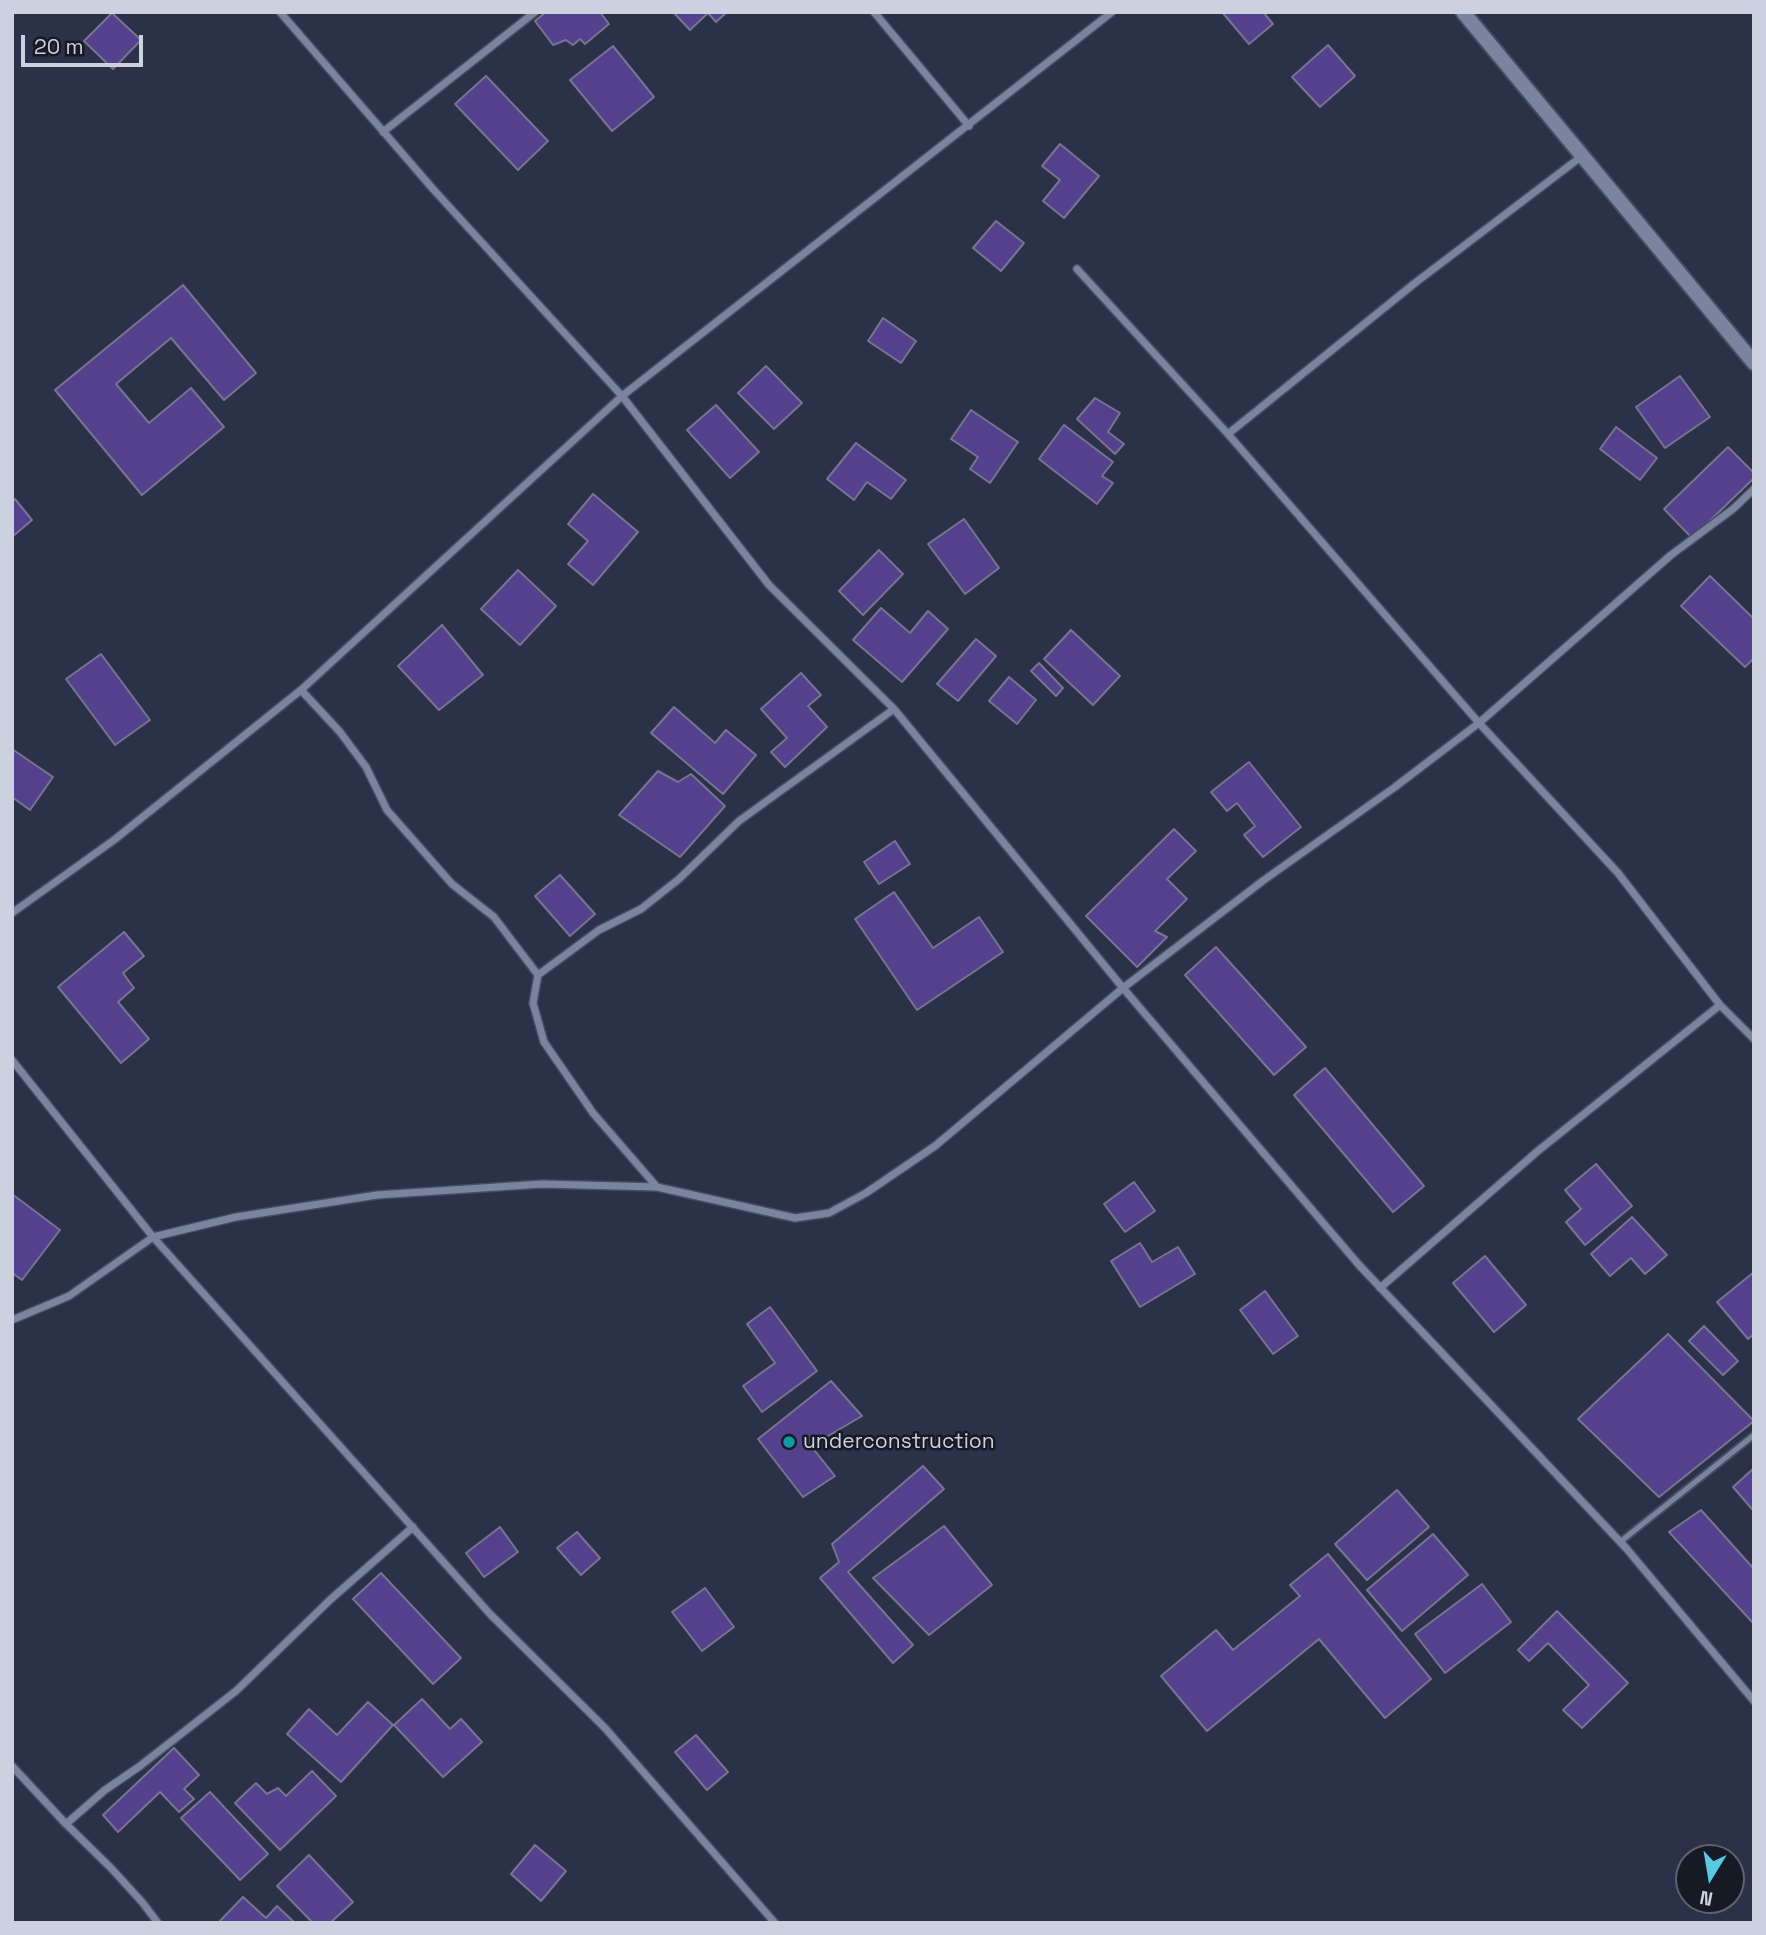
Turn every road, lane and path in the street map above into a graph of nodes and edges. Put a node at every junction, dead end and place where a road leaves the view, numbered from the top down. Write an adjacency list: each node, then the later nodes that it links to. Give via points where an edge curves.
1 (280, 12): 7 (street)
2 (535, 12): 7 (street)
3 (874, 12): 6 (street)
4 (1112, 12): 6 (street)
5 (1463, 12): 8 (street)
6 (969, 126): 11 (street)
7 (383, 132): 11 (street)
8 (1582, 156): 10 (street); 12 (street)
9 (1077, 269): 12 (street)
10 (1754, 363)
11 (622, 396): 14 (street); 15 (street, via 769,585)
12 (1228, 434): 16 (street)
13 (1754, 489): 16 (street, via 1671,555)
14 (301, 690): 17 (street, via 114,840); 18 (street, via 366,767 387,810 452,884 494,917)
15 (894, 709): 18 (street, via 739,821 641,909 599,930); 19 (street)
16 (1479, 723): 19 (street); 20 (street, via 1618,873)
17 (12, 913)
18 (538, 975): 23 (street, via 533,1003 544,1042 593,1113)
19 (1123, 988): 23 (street, via 934,1146 829,1213 795,1218); 25 (street)
20 (1720, 1005): 21 (street); 25 (street, via 1538,1150)
21 (1754, 1039)
22 (12, 1060): 24 (street)
23 (657, 1187): 24 (street, via 542,1184 377,1195 236,1217)
24 (153, 1237): 26 (street, via 69,1296); 28 (street)
25 (1380, 1287): 29 (street)
26 (12, 1320)
27 (1754, 1435): 29 (lane)
28 (413, 1527): 32 (street, via 236,1691); 34 (street, via 490,1614 605,1728)
29 (1620, 1542): 30 (street)
30 (1754, 1701)
31 (12, 1766): 32 (street)
32 (66, 1824): 33 (street)
33 (158, 1923)
34 (775, 1923)

